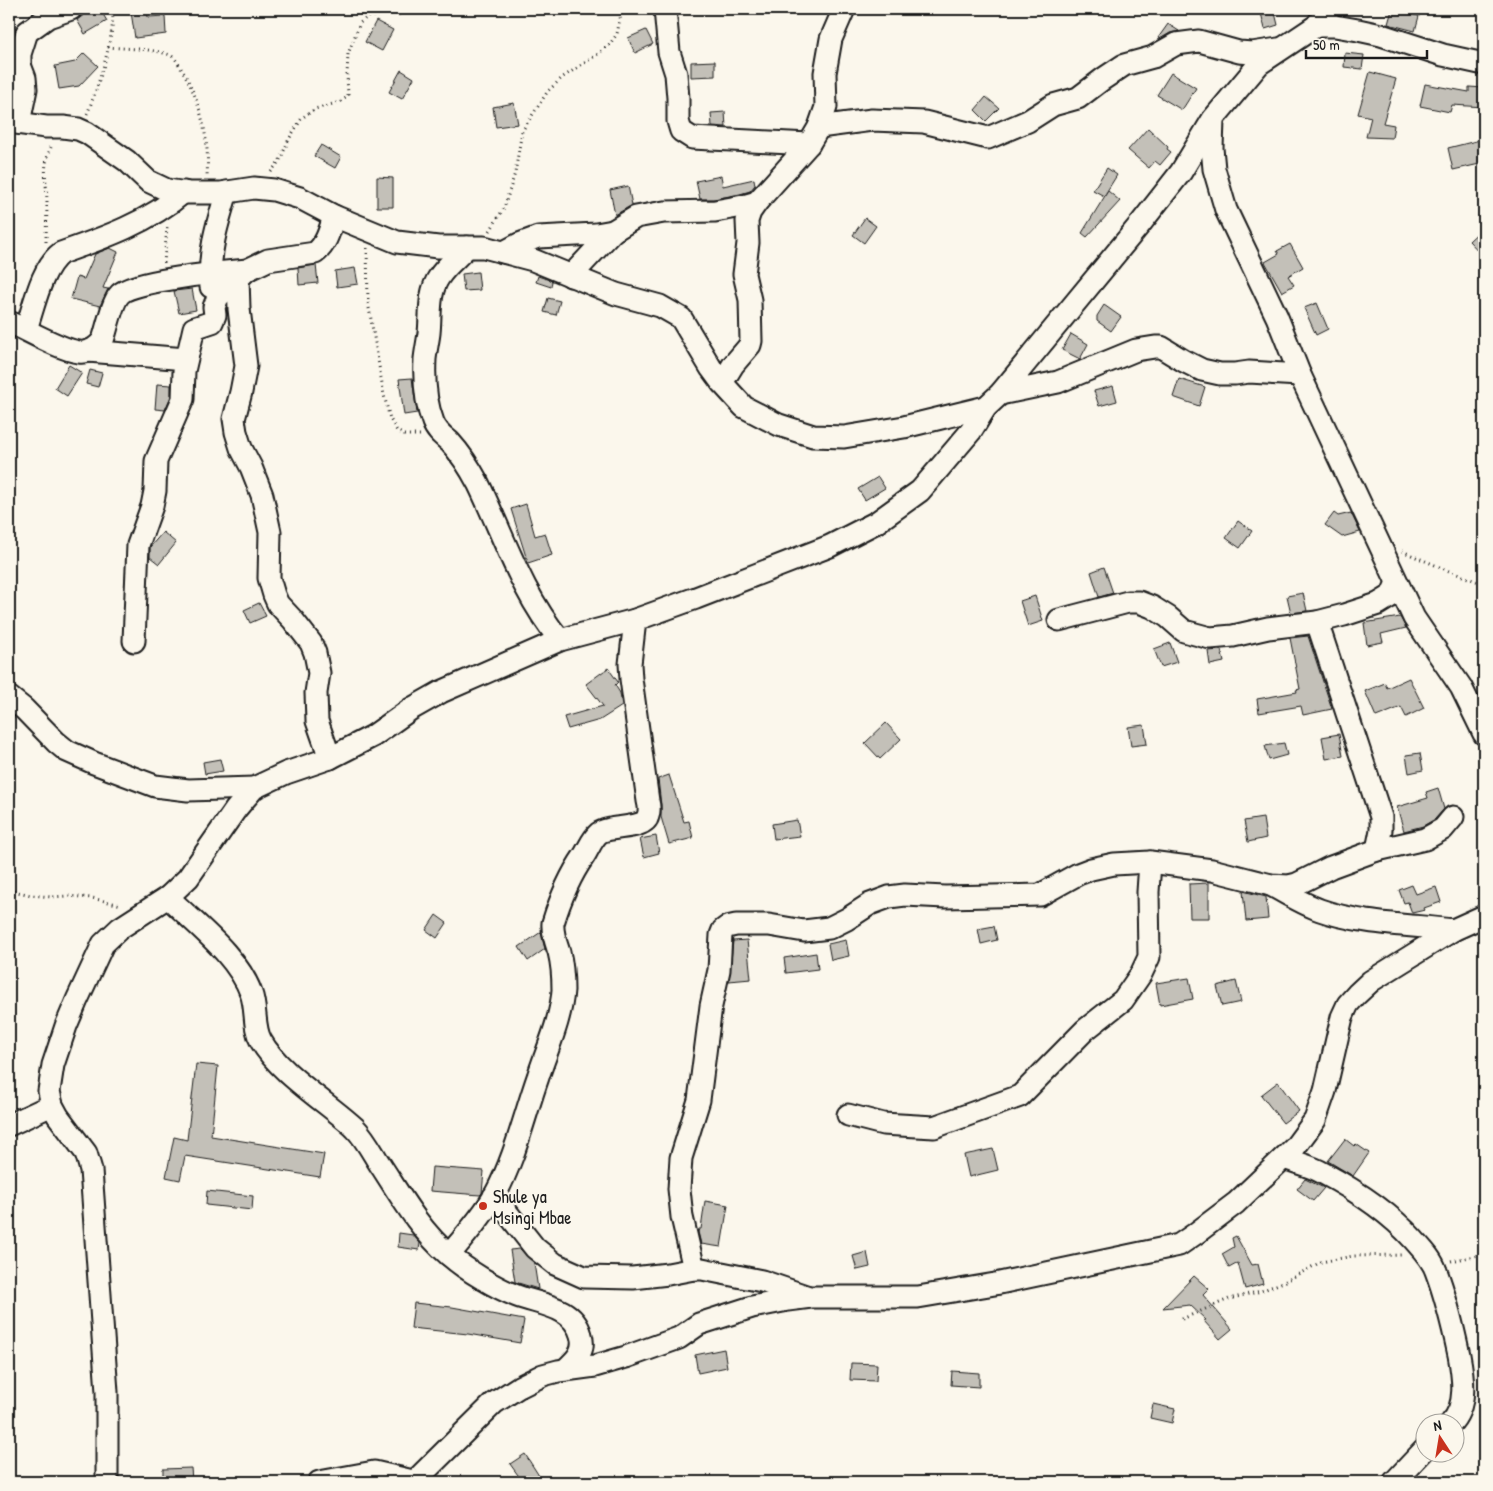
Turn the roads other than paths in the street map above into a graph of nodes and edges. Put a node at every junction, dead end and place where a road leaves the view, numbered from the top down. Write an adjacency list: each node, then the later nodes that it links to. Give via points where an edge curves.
1 (71, 9): 9 (street, via 48,17 28,32 20,54 26,89)
2 (665, 9): 10 (street, via 681,131 692,138)
3 (844, 9): 10 (street, via 830,39 825,73 826,107)
4 (1330, 9): 5 (street)
5 (1316, 26): 6 (street); 7 (street, via 1335,26 1381,35)
6 (1279, 49): 8 (street, via 1259,64); 10 (street, via 1252,53 1199,41 1176,44 1153,57 1124,66 1078,98 1053,105 1028,121 988,138 924,122 872,120)
7 (1484, 64)
8 (1213, 119): 24 (street, via 1214,168 1226,210 1277,317); 26 (street, via 1181,172)
9 (14, 122): 11 (street, via 78,129 94,137 156,186)
10 (814, 136): 13 (street)
11 (195, 192): 12 (street); 21 (street, via 117,232 54,258)
12 (226, 192): 14 (street, via 254,188 274,190 300,198); 17 (street, via 212,241)
13 (757, 202): 15 (street, via 715,211 664,212 636,217); 25 (street, via 747,221 744,265 750,300 751,341)
14 (334, 216): 16 (street, via 397,242); 18 (street, via 323,245 315,253 268,260)
15 (612, 231): 16 (street, via 538,238); 19 (street)
16 (485, 249): 19 (street, via 533,260); 31 (street, via 439,277 434,287 425,359 426,393 433,422 468,465 533,602)
17 (210, 273): 18 (street); 20 (street); 22 (street, via 162,281 121,293 116,299 103,340)
18 (243, 274): 20 (street, via 218,297); 36 (street, via 239,309 246,366 234,418 236,432 262,495 270,532 269,578 274,595 315,653 319,673 316,721)
19 (571, 276): 25 (street, via 616,294 660,306 681,318)
20 (214, 307): 23 (street, via 212,322 194,328)
21 (17, 326): 22 (street, via 64,348)
22 (88, 351): 23 (street)
23 (186, 359): 32 (street, via 183,399 156,461 152,506 138,545)
24 (1300, 375): 26 (street, via 1220,374 1184,362 1161,346 1136,350 1058,382); 27 (street)
25 (722, 383): 26 (street, via 744,407 780,425 813,436 844,437 904,427)
26 (993, 400): 28 (street, via 920,491 877,522 786,564)
27 (1397, 583): 30 (street, via 1391,596 1378,604); 34 (street, via 1414,618)
28 (634, 620): 31 (street); 49 (street, via 631,679 648,817 645,822 599,833 579,862 562,898 552,930 560,962 561,1007 518,1144)
29 (1059, 620): 30 (street, via 1139,602 1168,617 1184,631 1210,638)
30 (1317, 622): 39 (street, via 1381,817)
31 (560, 640): 36 (street, via 441,692 373,736)
32 (134, 641)
33 (9, 697): 37 (street, via 67,751 155,786 188,790)
34 (1477, 704): 35 (street)
35 (1484, 734)
36 (330, 758): 37 (street)
37 (254, 788): 42 (street, via 188,878)
38 (1453, 817): 39 (street, via 1443,829 1424,839)
39 (1377, 850): 41 (street, via 1297,884)
40 (1150, 862): 41 (street, via 1212,870); 46 (street, via 1149,957 1141,974 1123,1000 1085,1030 1020,1096 934,1128 883,1124); 51 (street, via 1091,869 1040,895 906,895 870,904 829,928 804,931 753,924 723,930 699,1100 681,1158 679,1189 682,1217)
41 (1271, 885): 44 (street, via 1321,910 1357,918)
42 (168, 898): 45 (street, via 120,928 103,944 66,1026 53,1065 49,1091); 50 (street, via 240,969 252,995 261,1041 288,1072 357,1130 419,1224)
43 (1484, 916): 44 (street)
44 (1453, 930): 48 (street, via 1371,981 1348,1004 1315,1120)
45 (52, 1105): 47 (street); 57 (street, via 86,1153 94,1186 106,1392)
46 (848, 1115)
47 (9, 1125)
48 (1284, 1158): 52 (street, via 1195,1234 1166,1249 918,1297); 54 (street, via 1322,1172 1386,1212 1436,1269 1464,1379)
49 (494, 1196): 50 (street); 51 (street, via 535,1248 555,1264 584,1277 633,1278)
50 (449, 1255): 53 (street, via 465,1268 516,1296 554,1308 576,1322 583,1340 582,1349)
51 (694, 1269): 52 (street, via 762,1281)
52 (811, 1297): 53 (street, via 752,1307 699,1324 679,1338 626,1357)
53 (565, 1370): 56 (street, via 543,1375 494,1403)
54 (1456, 1414)
55 (1416, 1459): 59 (street)
56 (416, 1481): 58 (street, via 374,1472)
57 (107, 1482)
58 (319, 1482)
59 (1394, 1482)

